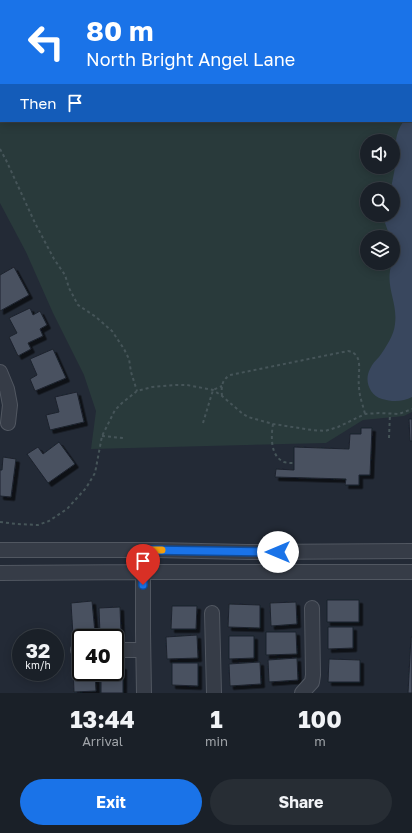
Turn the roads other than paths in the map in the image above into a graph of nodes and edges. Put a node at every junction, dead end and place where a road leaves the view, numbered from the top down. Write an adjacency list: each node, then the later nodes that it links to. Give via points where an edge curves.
1 (0, 372): 2 (street, via 10,405)
2 (8, 423)
3 (0, 550): 4 (street)
4 (143, 550): 5 (street); 6 (street)
5 (412, 551)
6 (143, 572): 7 (street); 8 (street); 12 (street)
7 (412, 572)
8 (0, 573)
9 (312, 608): 15 (street, via 314,675 312,682)
10 (212, 613): 14 (street)
11 (124, 650): 12 (street)
12 (143, 650): 13 (street)
13 (144, 693)
14 (214, 693)
15 (302, 693)

